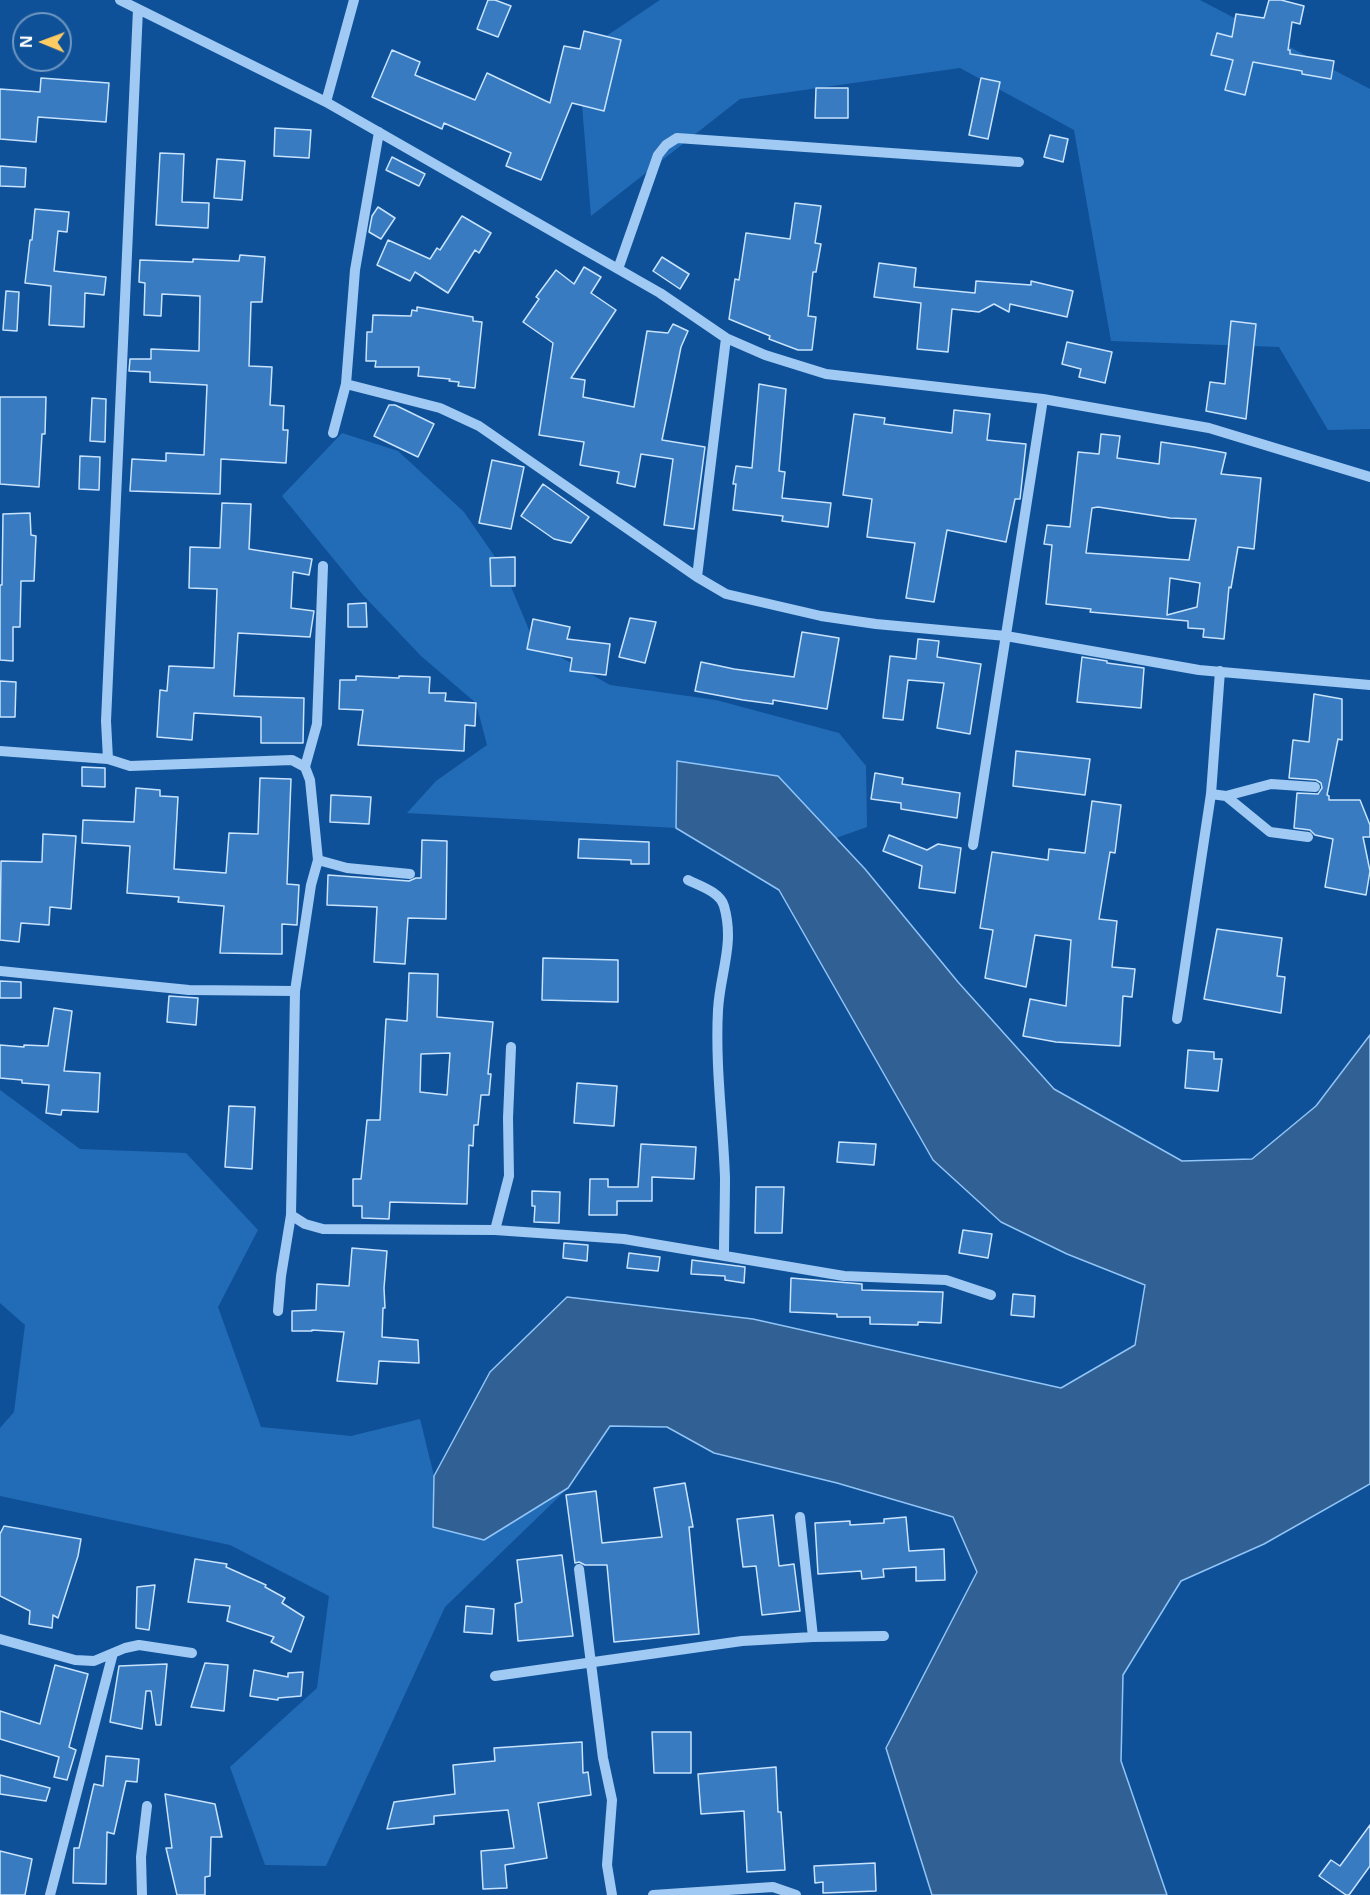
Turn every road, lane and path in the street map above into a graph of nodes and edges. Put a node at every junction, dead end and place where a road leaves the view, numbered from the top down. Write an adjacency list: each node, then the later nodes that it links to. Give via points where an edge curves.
1 (120, 0): 3 (street)
2 (354, 0): 4 (street)
3 (138, 9): 4 (street); 19 (street, via 106,710)
4 (326, 102): 5 (street)
5 (379, 132): 7 (street); 9 (street, via 355,270)
6 (1019, 162): 7 (street, via 677,138 658,155)
7 (618, 269): 8 (street)
8 (726, 338): 10 (street, via 826,374); 14 (street)
9 (346, 384): 11 (street); 14 (street, via 440,408 479,426)
10 (1043, 399): 12 (street, via 1209,428); 15 (street)
11 (333, 433)
12 (1370, 477)
13 (323, 566): 20 (street, via 317,724)
14 (697, 577): 15 (street, via 726,594 821,616)
15 (1006, 636): 16 (street); 25 (street)
16 (1220, 671): 17 (street); 22 (street)
17 (1370, 685)
18 (0, 752): 19 (street)
19 (108, 759): 20 (street, via 130,766 292,760)
20 (304, 767): 26 (street, via 310,780)
21 (1315, 787): 23 (street, via 1271,784)
22 (1211, 794): 23 (street); 31 (street)
23 (1226, 796): 24 (street, via 1269,832)
24 (1308, 837)
25 (973, 845)
26 (318, 860): 27 (street, via 347,868); 30 (street)
27 (410, 874)
28 (688, 880): 35 (street, via 723,902 728,922 727,960 718,1007 717,1079 725,1177)
29 (0, 971): 30 (street, via 189,990)
30 (295, 991): 33 (street)
31 (1178, 1019)
32 (511, 1047): 34 (street, via 509,1176)
33 (291, 1215): 34 (street, via 323,1229); 37 (street)
34 (495, 1230): 35 (street, via 624,1239)
35 (724, 1256): 36 (street, via 844,1276 946,1280)
36 (991, 1295)
37 (278, 1311)
38 (800, 1516): 41 (street)
39 (579, 1569): 45 (street)
40 (884, 1636): 41 (street)
41 (813, 1637): 45 (street, via 742,1641)
42 (0, 1639): 43 (street, via 75,1660 94,1661)
43 (113, 1653): 44 (street, via 139,1645); 48 (street)
44 (192, 1653)
45 (591, 1664): 46 (street); 50 (street, via 612,1800 607,1865)
46 (495, 1676)
47 (147, 1806): 49 (street, via 141,1857)
48 (50, 1895)
49 (142, 1895)
50 (612, 1895)
51 (653, 1895): 52 (street, via 773,1887)
52 (796, 1895)

